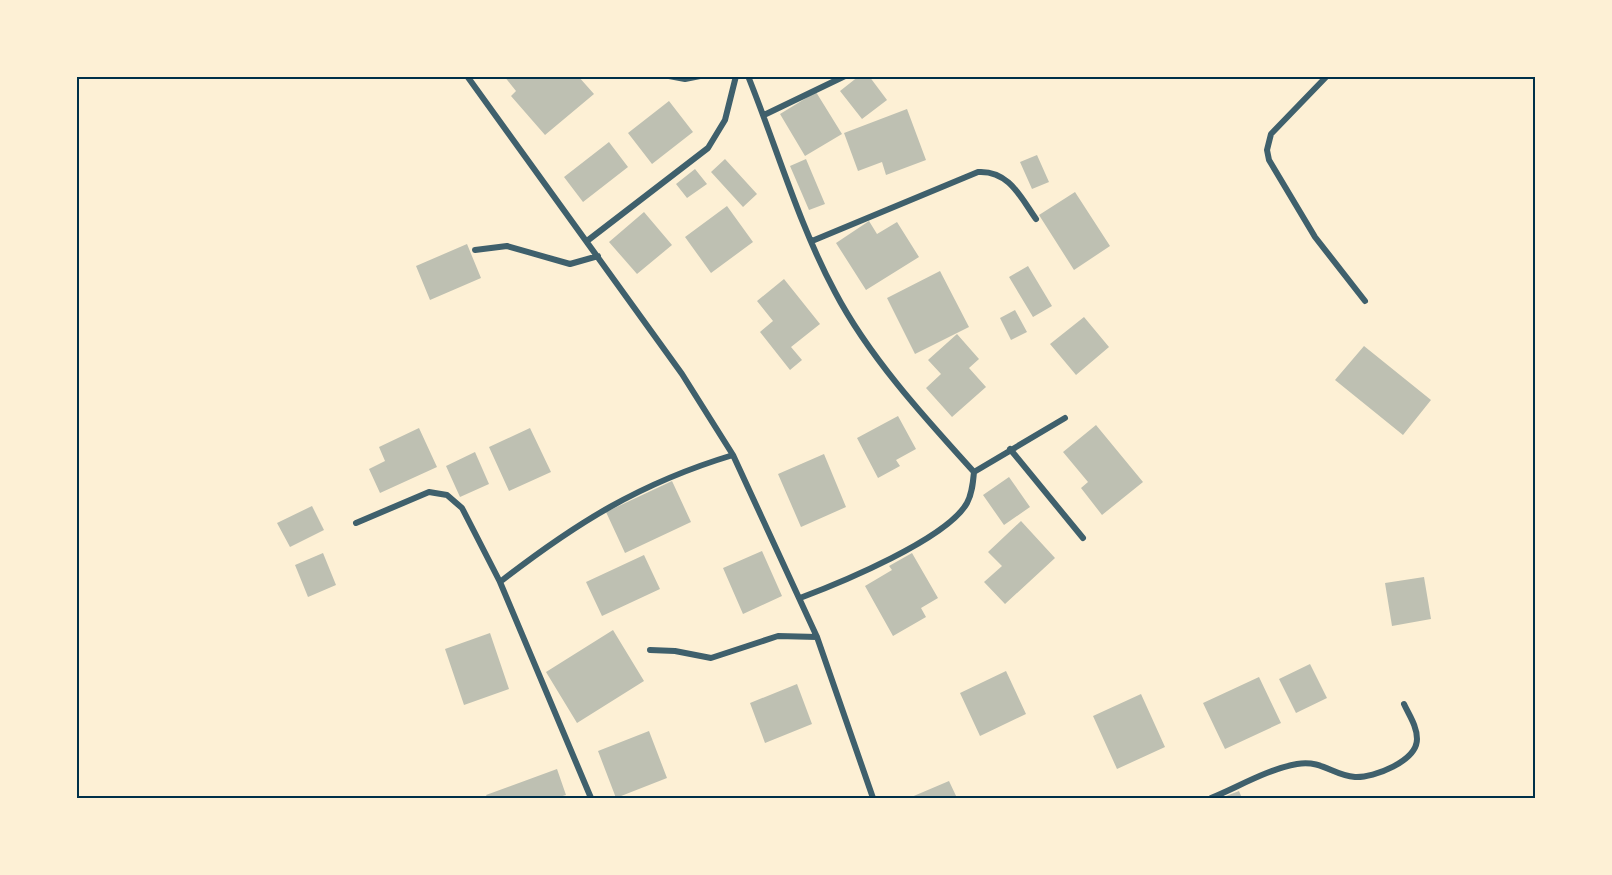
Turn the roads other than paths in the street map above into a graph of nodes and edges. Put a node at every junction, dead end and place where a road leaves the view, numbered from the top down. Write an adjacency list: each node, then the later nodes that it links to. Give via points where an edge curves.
1 (467, 76): 10 (street)
2 (669, 76): 3 (street, via 685,80)
3 (700, 76)
4 (736, 76): 10 (street, via 725,120 708,148)
5 (748, 76): 8 (street)
6 (845, 76): 8 (street)
7 (1327, 76): 14 (street, via 1271,134 1267,150 1269,160 1315,237)
8 (764, 115): 11 (street)
9 (1036, 219): 11 (street, via 1004,178 978,172)
10 (587, 241): 13 (street)
11 (812, 241): 18 (street, via 849,317)
12 (475, 250): 13 (street, via 507,246 570,264)
13 (598, 256): 17 (street, via 682,374)
14 (1365, 301)
15 (1065, 418): 16 (street)
16 (1010, 449): 18 (street); 20 (street)
17 (733, 455): 21 (street, via 680,473 603,509); 22 (street)
18 (974, 472): 22 (street, via 967,503 940,529 849,578)
19 (356, 523): 21 (street, via 422,493 447,495 465,513)
20 (1083, 538)
21 (500, 582): 26 (street)
22 (800, 598): 23 (street)
23 (817, 637): 24 (street, via 778,636 711,658); 27 (street)
24 (650, 650)
25 (1404, 704): 28 (street, via 1415,726 1416,746 1381,773 1355,777 1323,765 1296,764)
26 (591, 798)
27 (873, 798)
28 (1211, 798)

